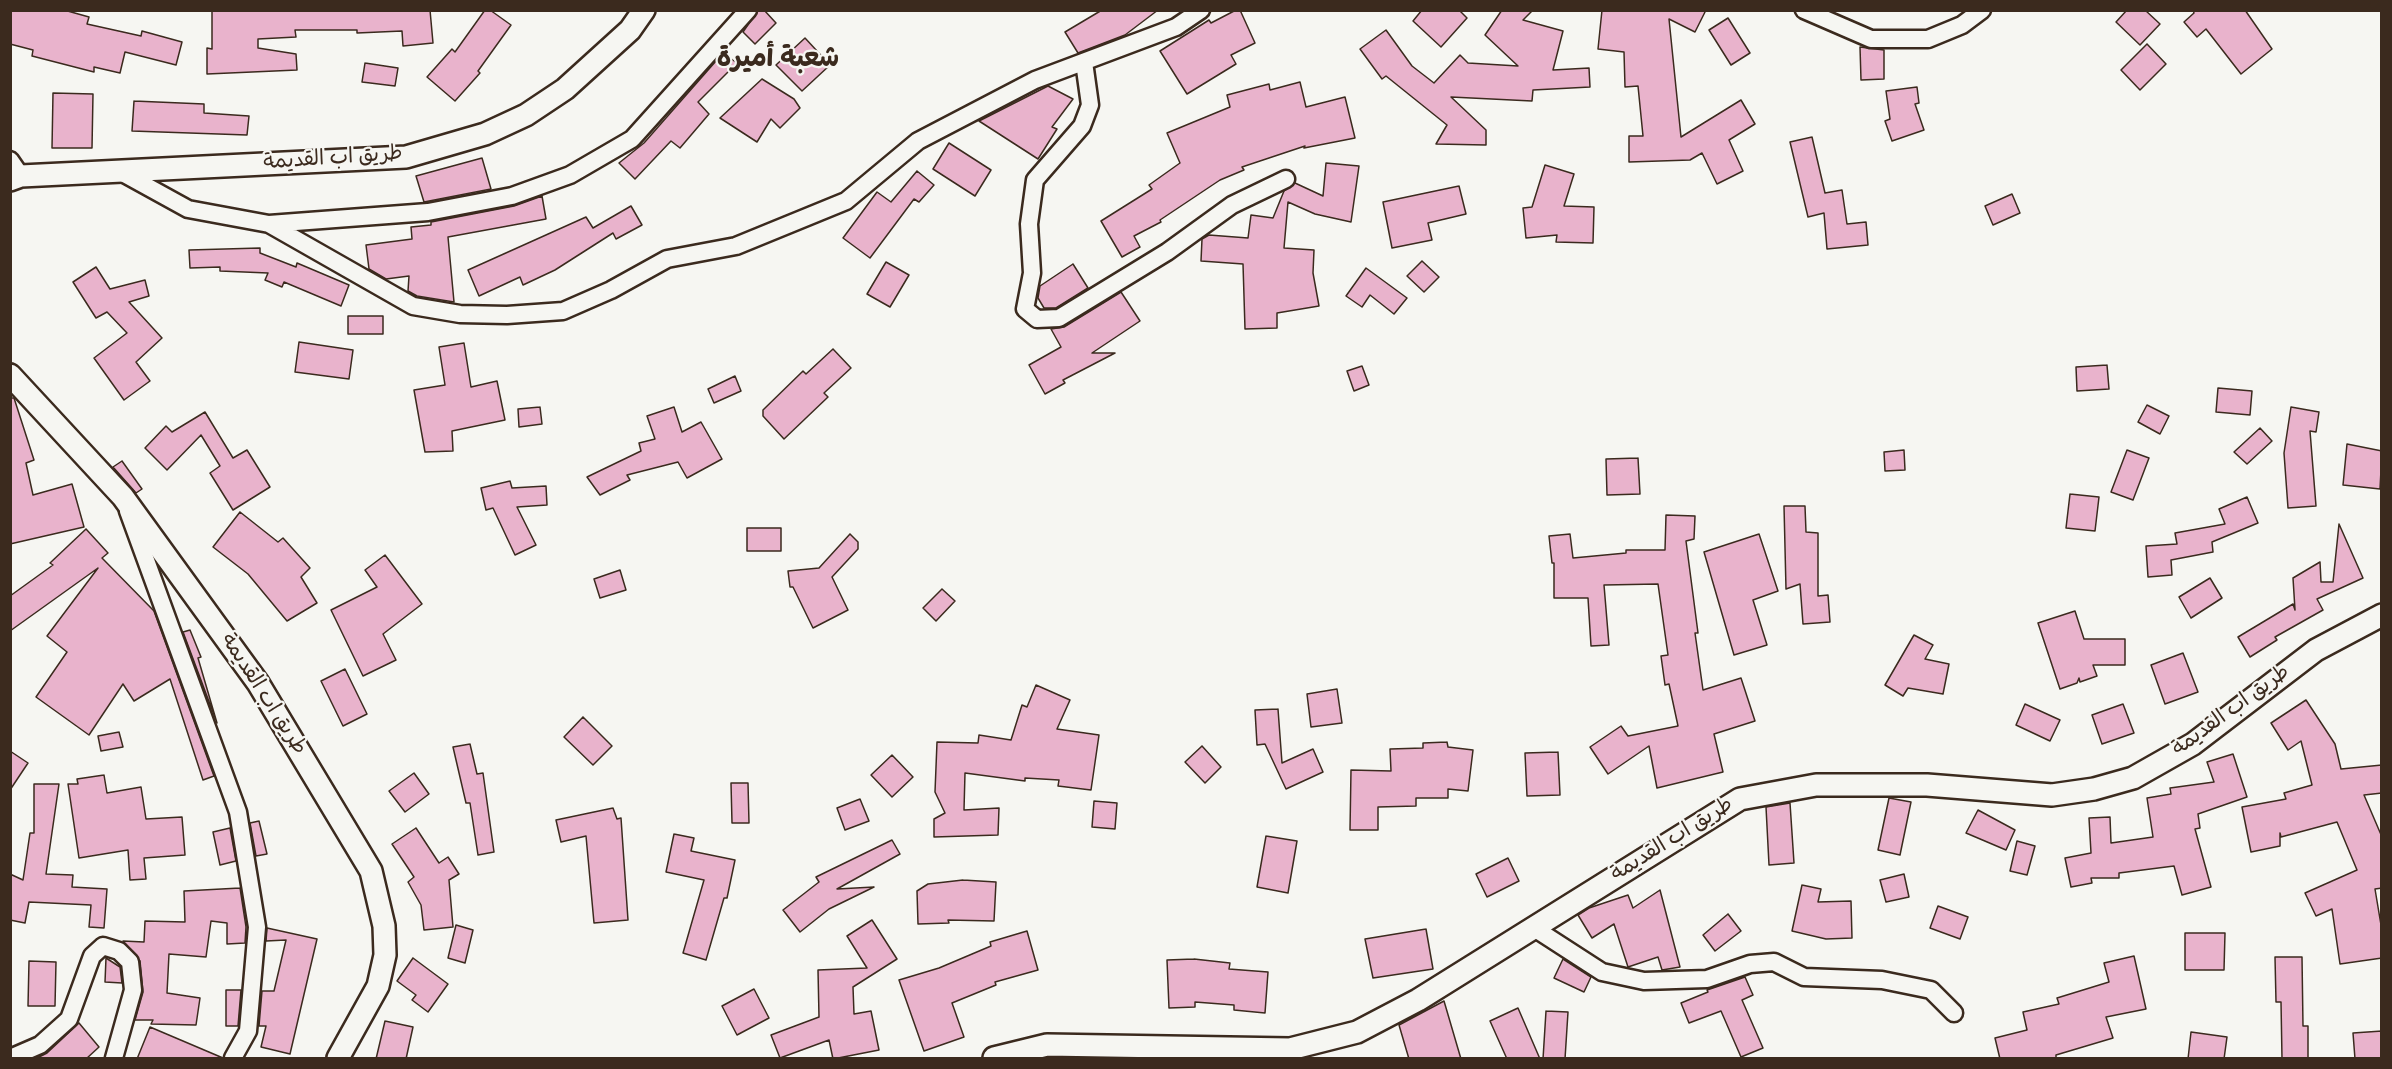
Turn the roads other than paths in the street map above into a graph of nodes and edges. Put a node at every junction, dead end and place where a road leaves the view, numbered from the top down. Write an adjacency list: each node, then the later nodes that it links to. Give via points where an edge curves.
1 (644, 10): 7 (street, طريق اب القديمة, via 630,30 565,89 526,115 484,134 406,157)
2 (748, 10): 10 (street, via 632,139 570,175 512,196 428,212)
3 (1201, 10): 6 (street, via 1176,27)
4 (1804, 10): 5 (street, via 1871,39 1928,39 1962,26)
5 (1982, 10)
6 (1084, 62): 9 (street, via 1090,105 1082,126 1035,180 1029,224 1032,273 1025,309 1037,319 1059,318 1167,252 1232,206); 10 (street, via 1035,80 918,141 846,201 736,246 667,259 563,311 460,314 412,306)
7 (119, 171): 8 (street, طريق اب القديمة); 10 (street, via 188,209)
8 (14, 172)
9 (1286, 179)
10 (269, 224)
11 (10, 375): 12 (street, طريق اب القديمة)
12 (123, 497): 18 (street, via 237,812 257,927 248,1031); 19 (street, طريق اب القديمة, via 258,683 371,871 384,926 385,955 378,986)
13 (2382, 615): 14 (street, طريق اب القديمة, via 2316,650 2193,744 2133,778 2052,795 1927,785 1827,785 1740,799)
14 (1534, 928): 15 (street, via 1602,972 1644,981 1707,979 1750,964 1774,962 1804,977 1882,980 1931,990); 20 (street, طريق اب القديمة, via 1418,1000 1357,1032 1290,1049 1047,1045)
15 (1954, 1013)
16 (10, 1058): 17 (street, via 40,1045 69,1019 92,956 104,946 119,951 130,962 133,990)
17 (114, 1059)
18 (233, 1059)
19 (338, 1059)
20 (994, 1059)

